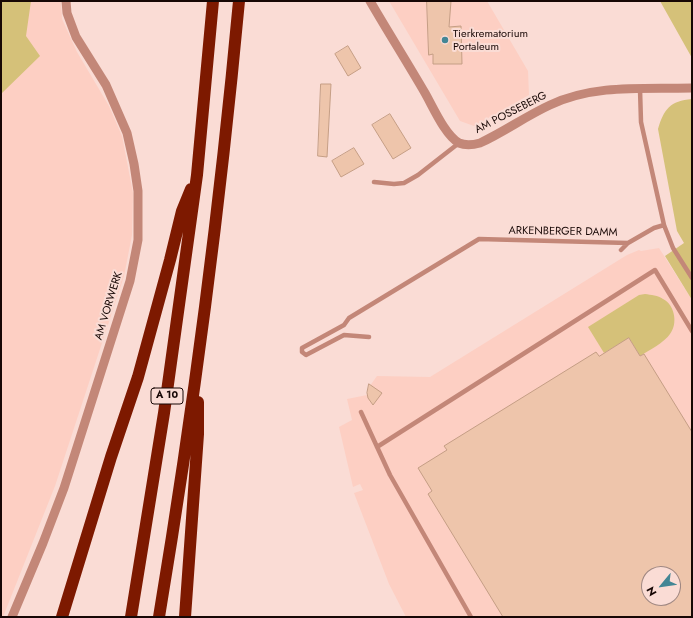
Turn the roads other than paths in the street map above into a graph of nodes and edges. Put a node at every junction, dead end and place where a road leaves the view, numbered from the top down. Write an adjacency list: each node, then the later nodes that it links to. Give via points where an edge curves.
1 (66, 1): 19 (street, AM VORWERK, via 67,13 76,37 106,85 127,133 138,191 138,240 130,281 64,488)
2 (213, 1): 8 (highway, A 10)
3 (239, 1): 16 (highway, A 10, via 216,228)
4 (370, 1): 7 (street, via 448,132)
5 (692, 88): 6 (street, AM POSSEBERG)
6 (640, 89): 7 (street, AM POSSEBERG, via 598,91 573,96 551,104 480,143); 10 (lane, via 641,122)
7 (459, 143): 9 (lane, via 404,183)
8 (197, 175): 20 (highway, via 182,211 138,377); 21 (highway, A 10, via 164,413)
9 (374, 182)
10 (664, 225): 11 (lane, ARKENBERGER DAMM); 13 (lane)
11 (628, 243): 12 (lane); 15 (lane, ARKENBERGER DAMM, via 479,240 349,318 344,325 302,348 302,352 306,355 344,335)
12 (621, 250)
13 (692, 278)
14 (692, 331): 18 (lane, via 655,270)
15 (369, 337)
16 (199, 351): 22 (highway, A 10); 23 (highway, via 198,434)
17 (361, 412): 18 (lane)
18 (377, 447): 24 (lane, via 390,475)
19 (12, 617)
20 (62, 617)
21 (131, 617)
22 (159, 617)
23 (185, 617)
24 (471, 617)

